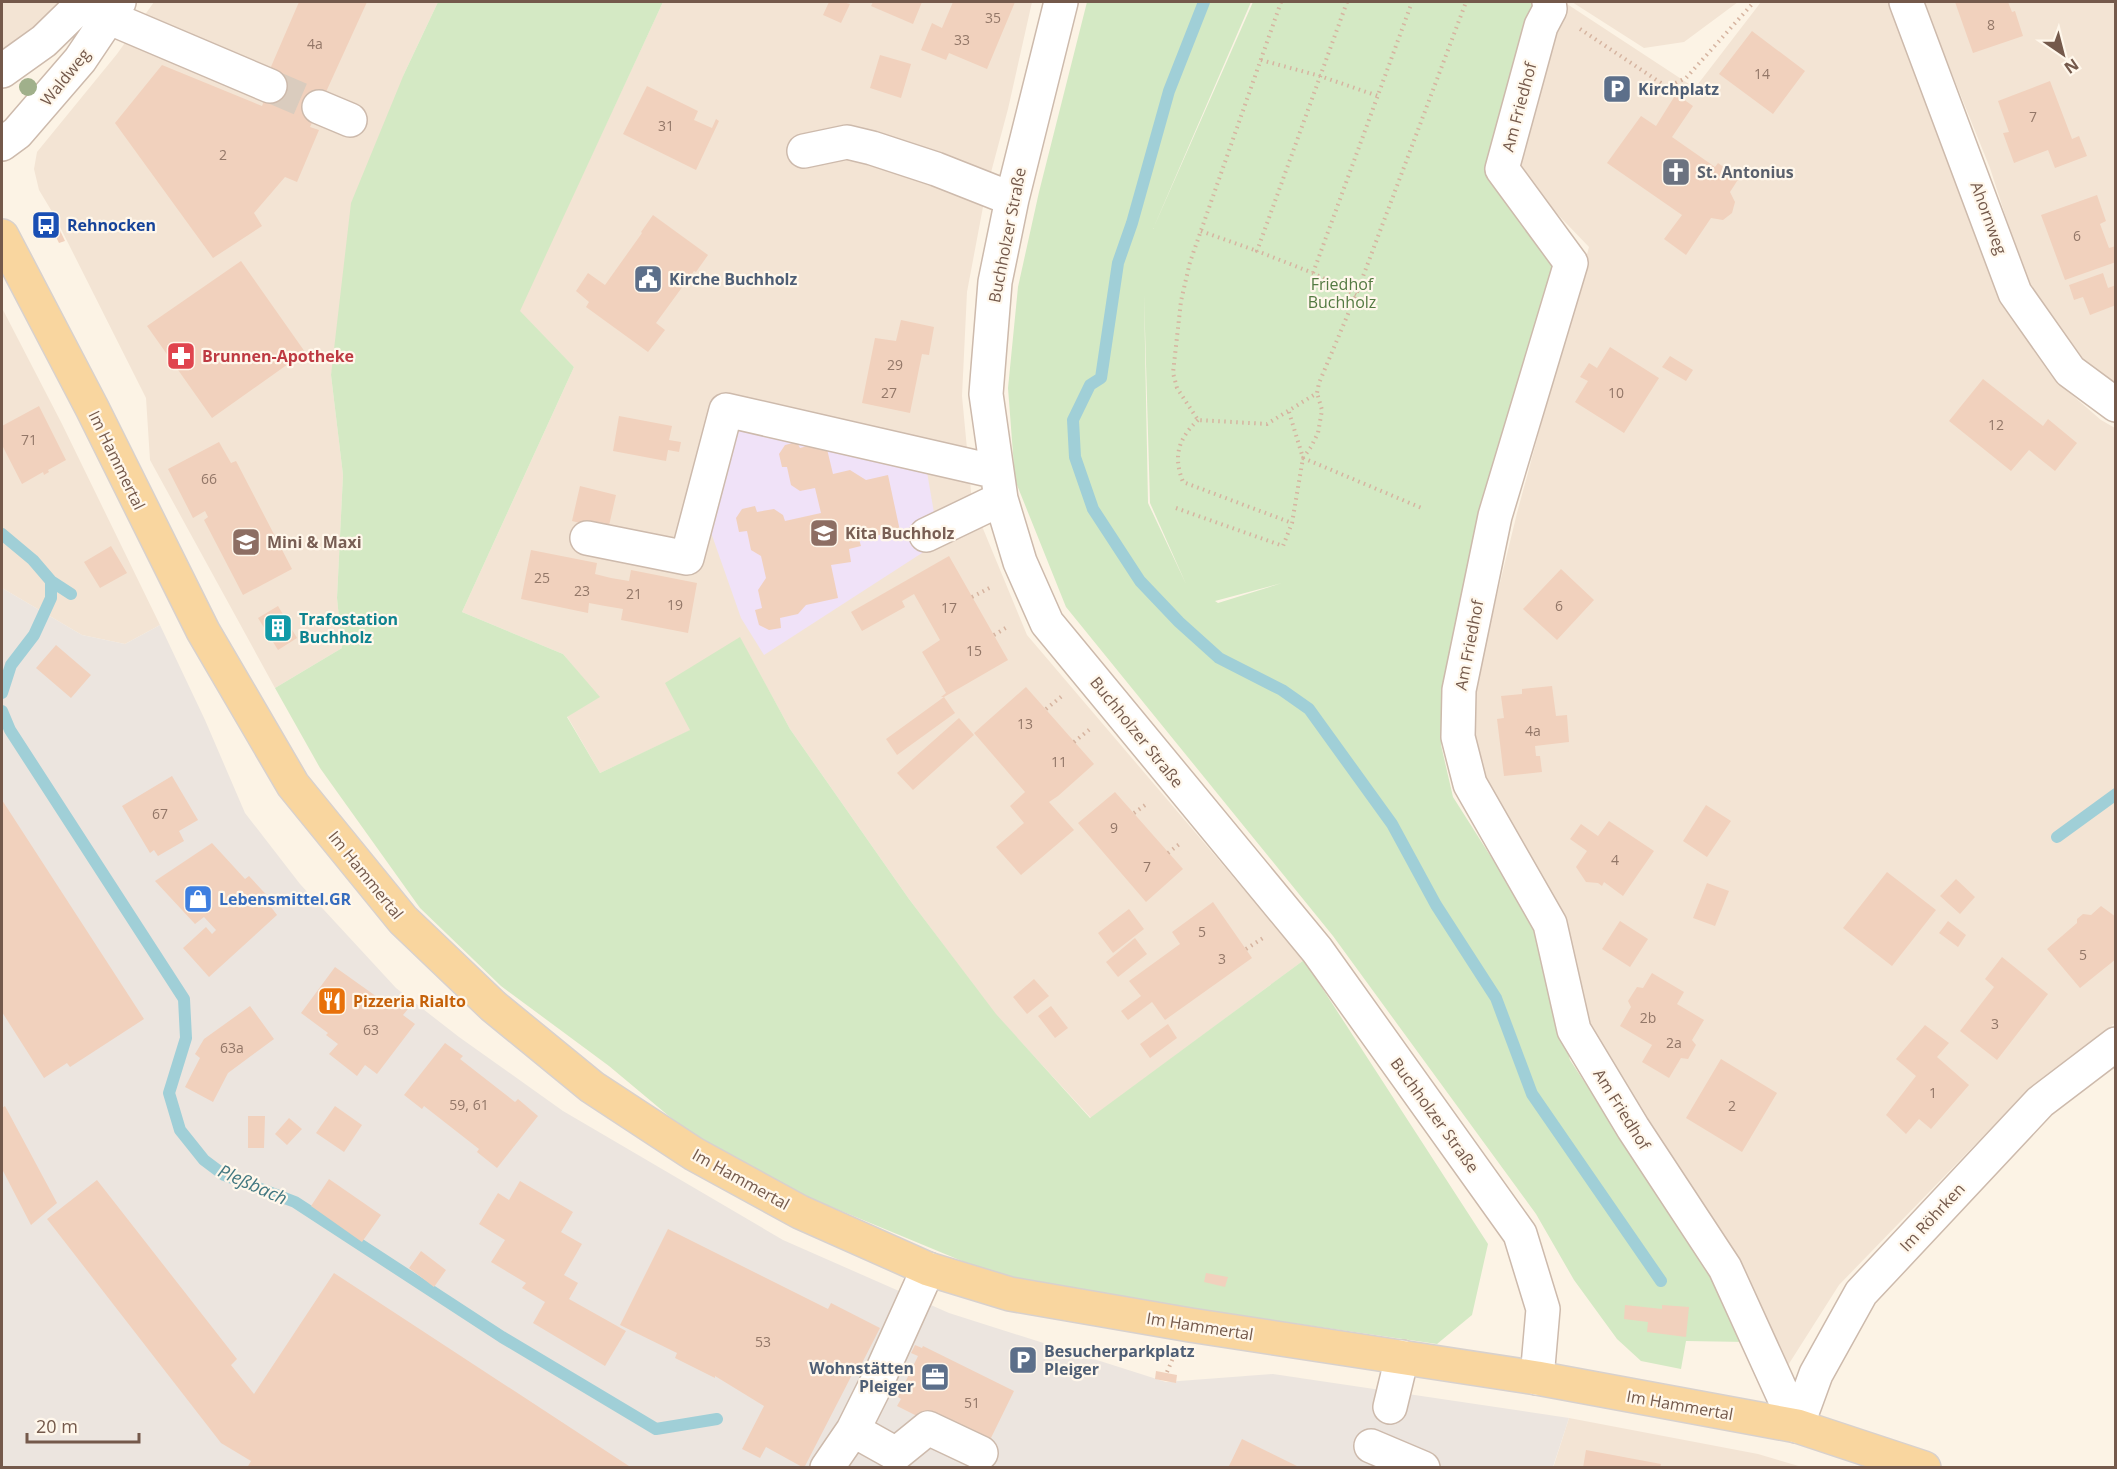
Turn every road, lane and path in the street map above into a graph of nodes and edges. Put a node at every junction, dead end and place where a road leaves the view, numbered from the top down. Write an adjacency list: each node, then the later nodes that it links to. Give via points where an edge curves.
1 (1061, 2): 19 (street, Buchholzer Straße)
2 (1281, 2): 10 (path)
3 (1347, 2): 12 (path)
4 (1412, 2): 14 (path)
5 (1466, 2): 24 (path)
6 (1754, 2): 8 (path, via 1686,78 1667,87)
7 (1906, 2): 26 (street, Ahornweg, via 2015,292 2070,371)
8 (1550, 5): 41 (street, Am Friedhof, via 1502,169 1571,263 1495,516 1459,690 1458,737 1470,784 1550,924 1574,1030 1725,1268)
9 (105, 7): 11 (street, via 44,41); 13 (street); 17 (street, Waldweg, via 80,60 17,133)
10 (1261, 60): 12 (path); 20 (path)
11 (2, 71)
12 (1320, 76): 14 (path); 22 (path)
13 (270, 86)
14 (1378, 96): 23 (path)
15 (319, 107): 16 (street)
16 (350, 120)
17 (2, 144)
18 (804, 152): 19 (street, via 847,142 936,169)
19 (1012, 200): 30 (street, Buchholzer Straße, via 995,282 986,394)
20 (1201, 231): 22 (path); 28 (path, via 1180,301 1173,373 1177,388)
21 (2, 236): 37 (main road, Im Hammertal, via 203,631 293,785 403,920 493,1006 592,1087 694,1154 800,1212)
22 (1257, 251): 23 (path)
23 (1313, 273): 24 (path)
24 (1356, 295): 25 (path)
25 (1317, 393): 27 (path); 29 (path, via 1322,410 1318,433)
26 (2115, 405)
27 (1289, 412): 28 (path, via 1268,424); 29 (path)
28 (1198, 420): 33 (path, via 1179,448 1176,466 1183,482)
29 (1303, 458): 32 (path); 33 (path)
30 (999, 486): 34 (street); 35 (street, via 726,410 687,558); 39 (street, Buchholzer Straße, via 1020,562 1047,623 1317,950 1520,1234 1543,1309)
31 (1176, 508): 33 (path, via 1283,546)
32 (1424, 508)
33 (1292, 523)
34 (926, 535)
35 (587, 538)
36 (2115, 1044): 41 (street, Im Röhrken, via 2040,1102 1861,1293 1816,1374)
37 (928, 1269): 38 (main road, Im Hammertal, via 1010,1294); 42 (street)
38 (1402, 1358): 39 (main road, Im Hammertal); 40 (street)
39 (1536, 1378): 41 (main road, Im Hammertal)
40 (1390, 1407)
41 (1797, 1426): 47 (main road, Im Hammertal)
42 (853, 1430): 44 (street, via 896,1454 928,1428); 45 (street)
43 (1371, 1446): 46 (street)
44 (981, 1453)
45 (827, 1467)
46 (1423, 1467)
47 (1924, 1467)

